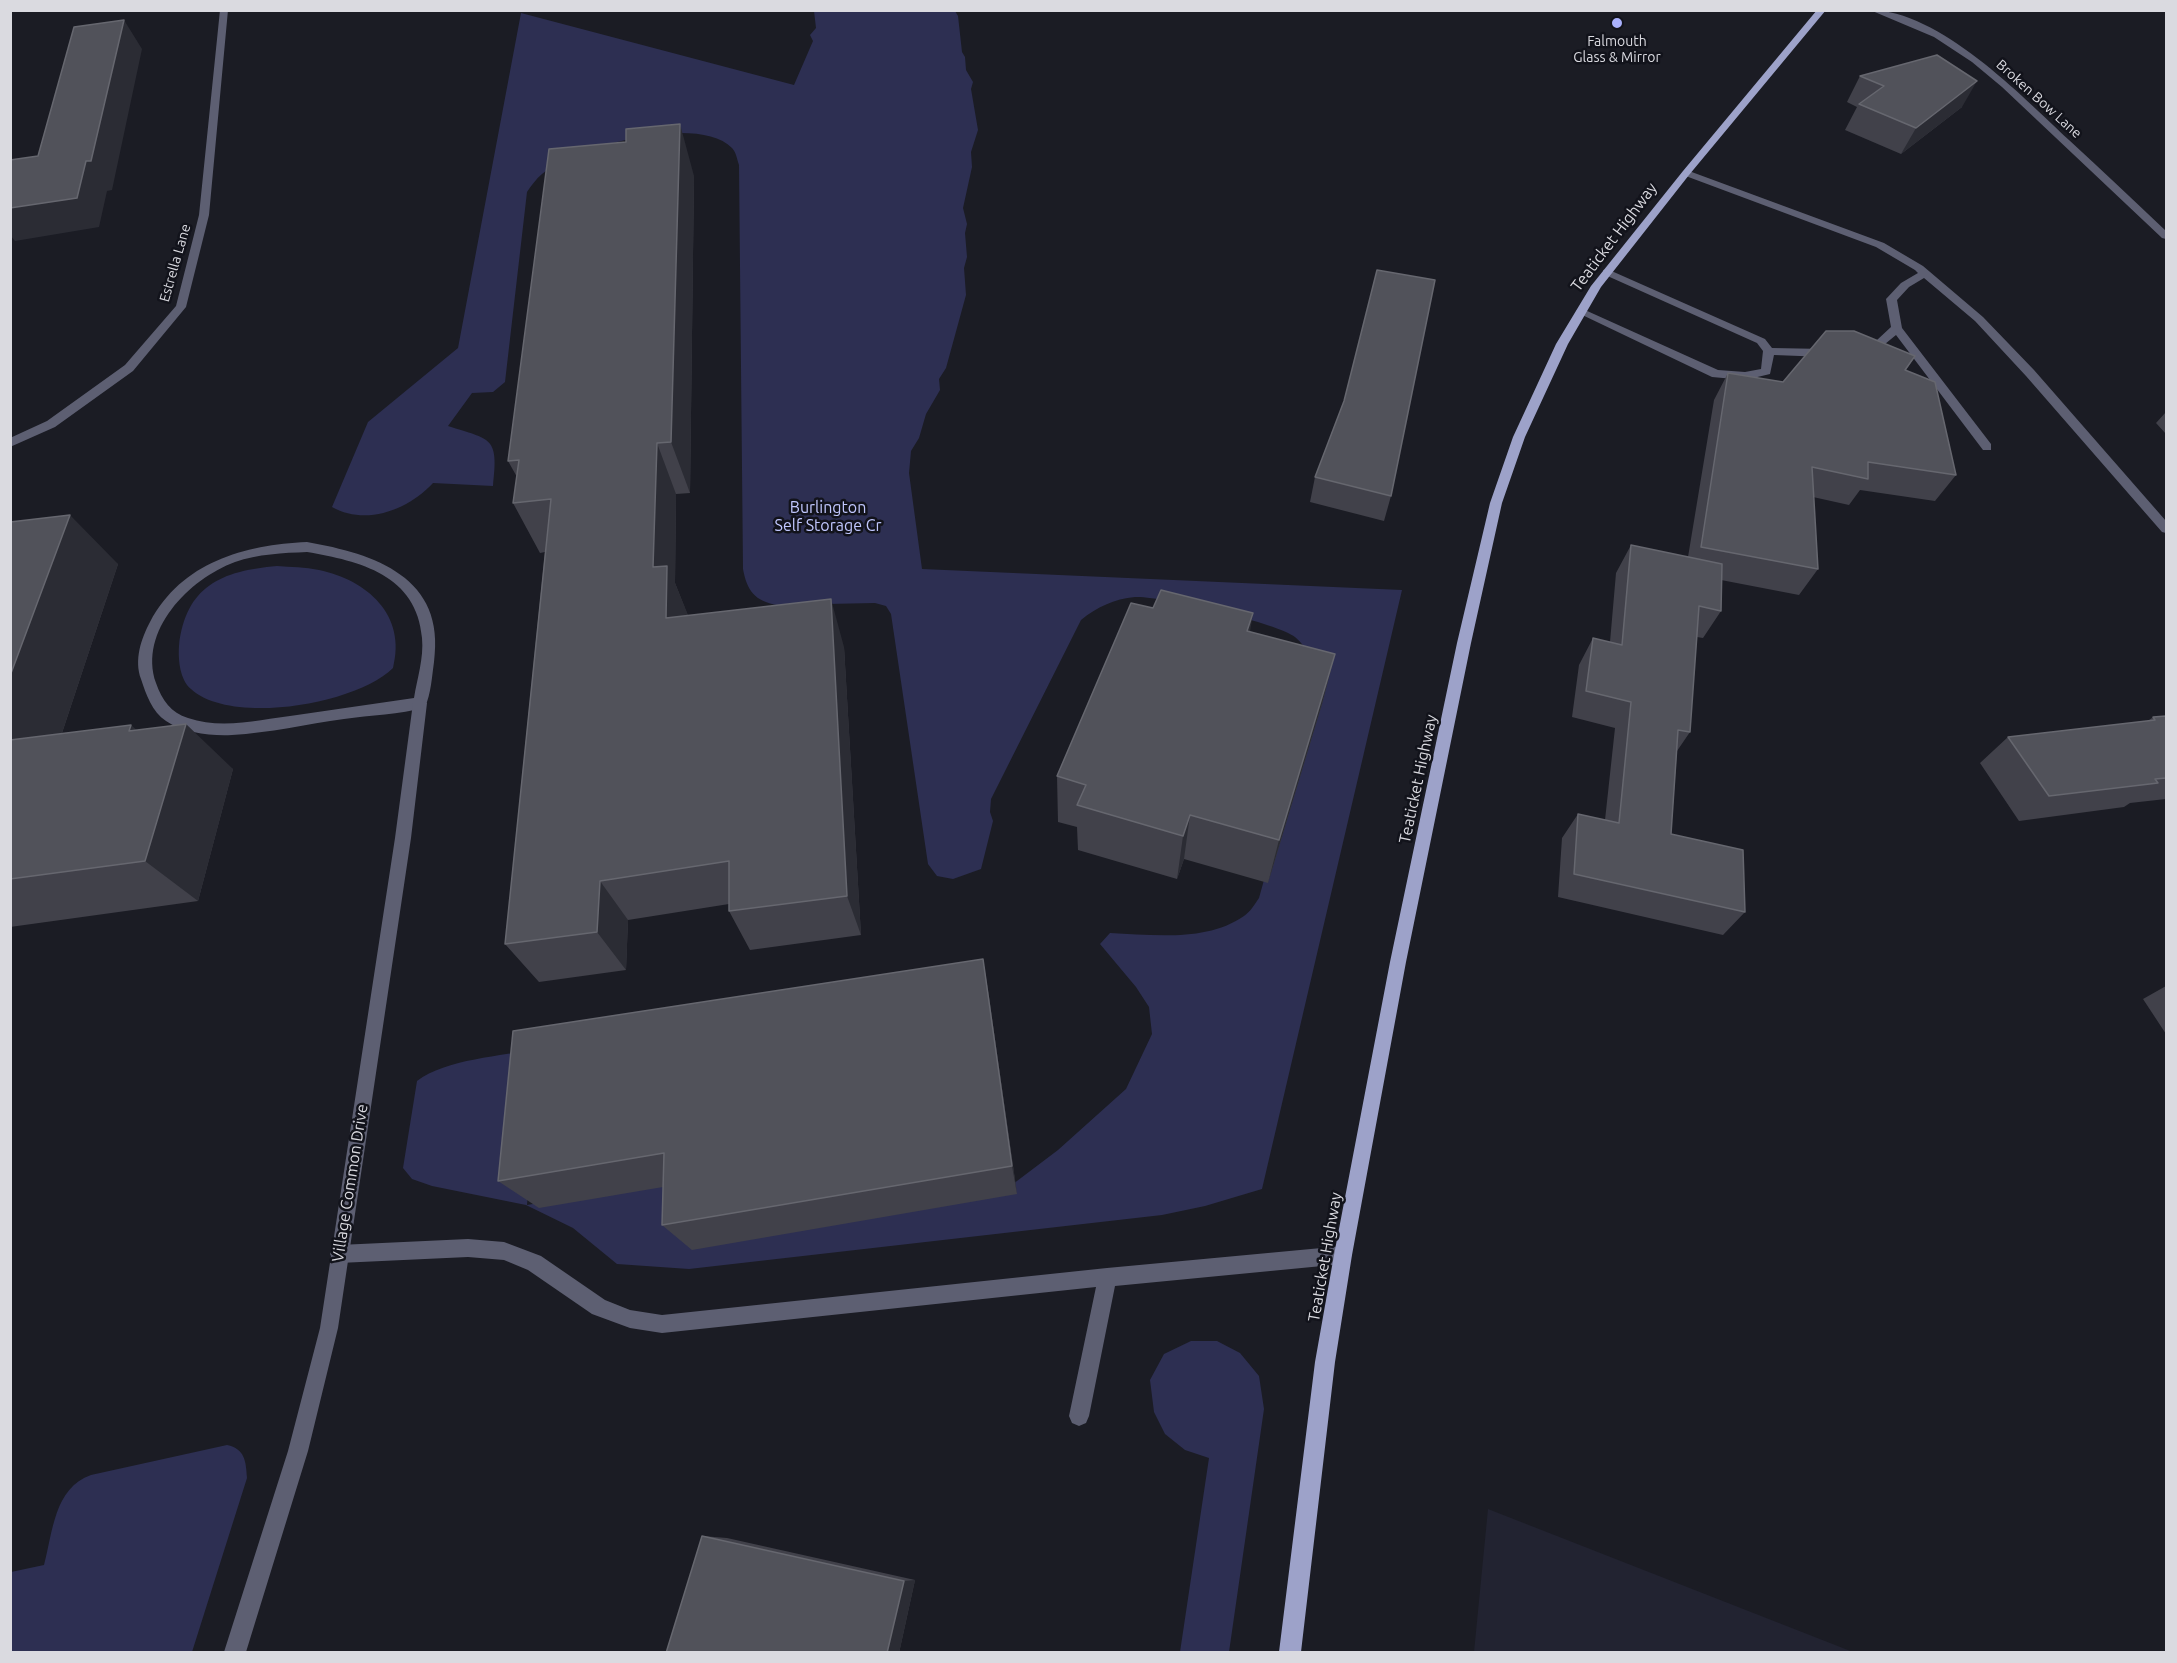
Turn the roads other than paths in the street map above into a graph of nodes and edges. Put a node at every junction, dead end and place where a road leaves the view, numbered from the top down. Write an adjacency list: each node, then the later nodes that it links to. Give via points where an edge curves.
1 (225, 10): 11 (street, Estrella Lane, via 204,215 181,308 129,368 51,424)
2 (1822, 10): 4 (main road, Teaticket Highway)
3 (1874, 10): 5 (street, Broken Bow Lane, via 1929,32 1980,65)
4 (1686, 173): 6 (main road, Teaticket Highway); 7 (street, via 1880,245)
5 (2166, 236)
6 (1607, 272): 8 (main road, Teaticket Highway); 10 (street, via 1761,341)
7 (1925, 273): 9 (street, via 1891,299); 13 (street, via 1954,295 2001,342)
8 (1581, 312): 10 (street, via 1716,374 1745,376 1766,371); 16 (main road, Teaticket Highway, via 1562,344 1520,437 1496,503 1398,962)
9 (1897, 328): 10 (street, via 1881,342 1847,351); 12 (street)
10 (1769, 351)
11 (10, 443)
12 (1987, 447)
13 (2166, 529)
14 (420, 703): 14 (street, Village Common Drive, via 429,639 422,610 411,590 388,570 344,554 272,548 221,563 178,593 153,627 145,648 148,686 157,702 169,716 205,729 233,729); 15 (street, Village Common Drive)
15 (339, 1254): 17 (street, via 468,1248 504,1251 534,1263 598,1307 662,1324); 19 (street, Village Common Drive, via 317,1387)
16 (1343, 1255): 17 (street); 20 (main road, Teaticket Highway, via 1323,1373)
17 (1107, 1277): 18 (street)
18 (1079, 1416)
19 (235, 1653)
20 (1290, 1653)

